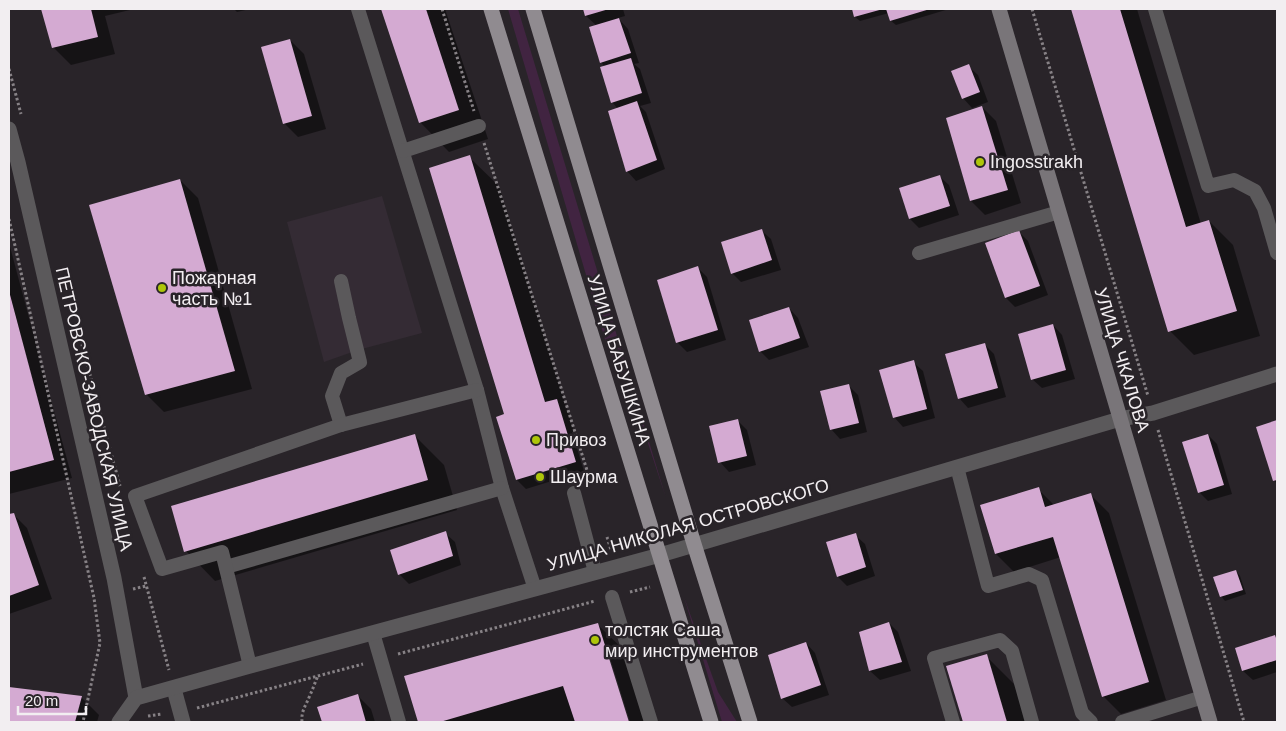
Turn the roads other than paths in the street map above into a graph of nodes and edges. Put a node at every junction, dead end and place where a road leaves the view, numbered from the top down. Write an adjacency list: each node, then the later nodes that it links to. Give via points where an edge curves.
1 (358, 9): 8 (lane)
2 (491, 9): 22 (main road, УЛИЦА БАБУШКИНА)
3 (533, 9): 21 (main road, УЛИЦА БАБУШКИНА)
4 (999, 9): 10 (main road, УЛИЦА ЧКАЛОВА)
5 (1155, 9): 12 (lane, via 1208,186 1234,180 1255,191 1264,208)
6 (479, 126): 8 (lane)
7 (9, 130): 9 (street, ПЕТРОВСКО-ЗАВОДСКАЯ УЛИЦА)
8 (403, 151): 15 (lane)
9 (13, 163): 31 (street, ПЕТРОВСКО-ЗАВОДСКАЯ УЛИЦА, via 114,578)
10 (1059, 212): 11 (lane); 16 (main road, УЛИЦА ЧКАЛОВА)
11 (919, 253)
12 (1277, 253)
13 (341, 280): 17 (lane, via 360,362 341,373 332,396)
14 (1277, 374): 16 (street, УЛИЦА НИКОЛАЯ ОСТРОВСКОГО, via 1153,413)
15 (477, 390): 17 (lane); 19 (lane)
16 (1120, 419): 18 (street, УЛИЦА НИКОЛАЯ ОСТРОВСКОГО); 30 (main road, УЛИЦА ЧКАЛОВА)
17 (341, 425): 23 (lane, via 135,496 162,569 222,552)
18 (957, 467): 21 (street, УЛИЦА НИКОЛАЯ ОСТРОВСКОГО); 40 (lane, via 988,586 1029,574 1042,580 1082,712)
19 (502, 488): 23 (lane); 25 (lane)
20 (574, 493): 24 (lane)
21 (694, 544): 22 (street, УЛИЦА НИКОЛАЯ ОСТРОВСКОГО); 37 (main road, УЛИЦА БАБУШКИНА)
22 (660, 555): 24 (street, УЛИЦА НИКОЛАЯ ОСТРОВСКОГО); 36 (main road, УЛИЦА БАБУШКИНА)
23 (226, 567): 28 (lane)
24 (595, 572): 25 (street, УЛИЦА НИКОЛАЯ ОСТРОВСКОГО)
25 (535, 589): 27 (street, УЛИЦА НИКОЛАЯ ОСТРОВСКОГО)
26 (612, 597): 35 (lane)
27 (373, 633): 28 (street, УЛИЦА НИКОЛАЯ ОСТРОВСКОГО); 34 (lane)
28 (250, 666): 29 (street, УЛИЦА НИКОЛАЯ ОСТРОВСКОГО)
29 (174, 689): 31 (street, УЛИЦА НИКОЛАЯ ОСТРОВСКОГО); 32 (street)
30 (1203, 696): 41 (lane); 42 (main road, УЛИЦА ЧКАЛОВА)
31 (136, 698): 33 (street)
32 (182, 717)
33 (119, 722)
34 (399, 722)
35 (651, 722)
36 (711, 722)
37 (750, 722)
38 (953, 722): 39 (lane, via 934,658 1000,640 1012,651)
39 (1032, 722)
40 (1091, 722)
41 (1122, 722)
42 (1210, 722)

